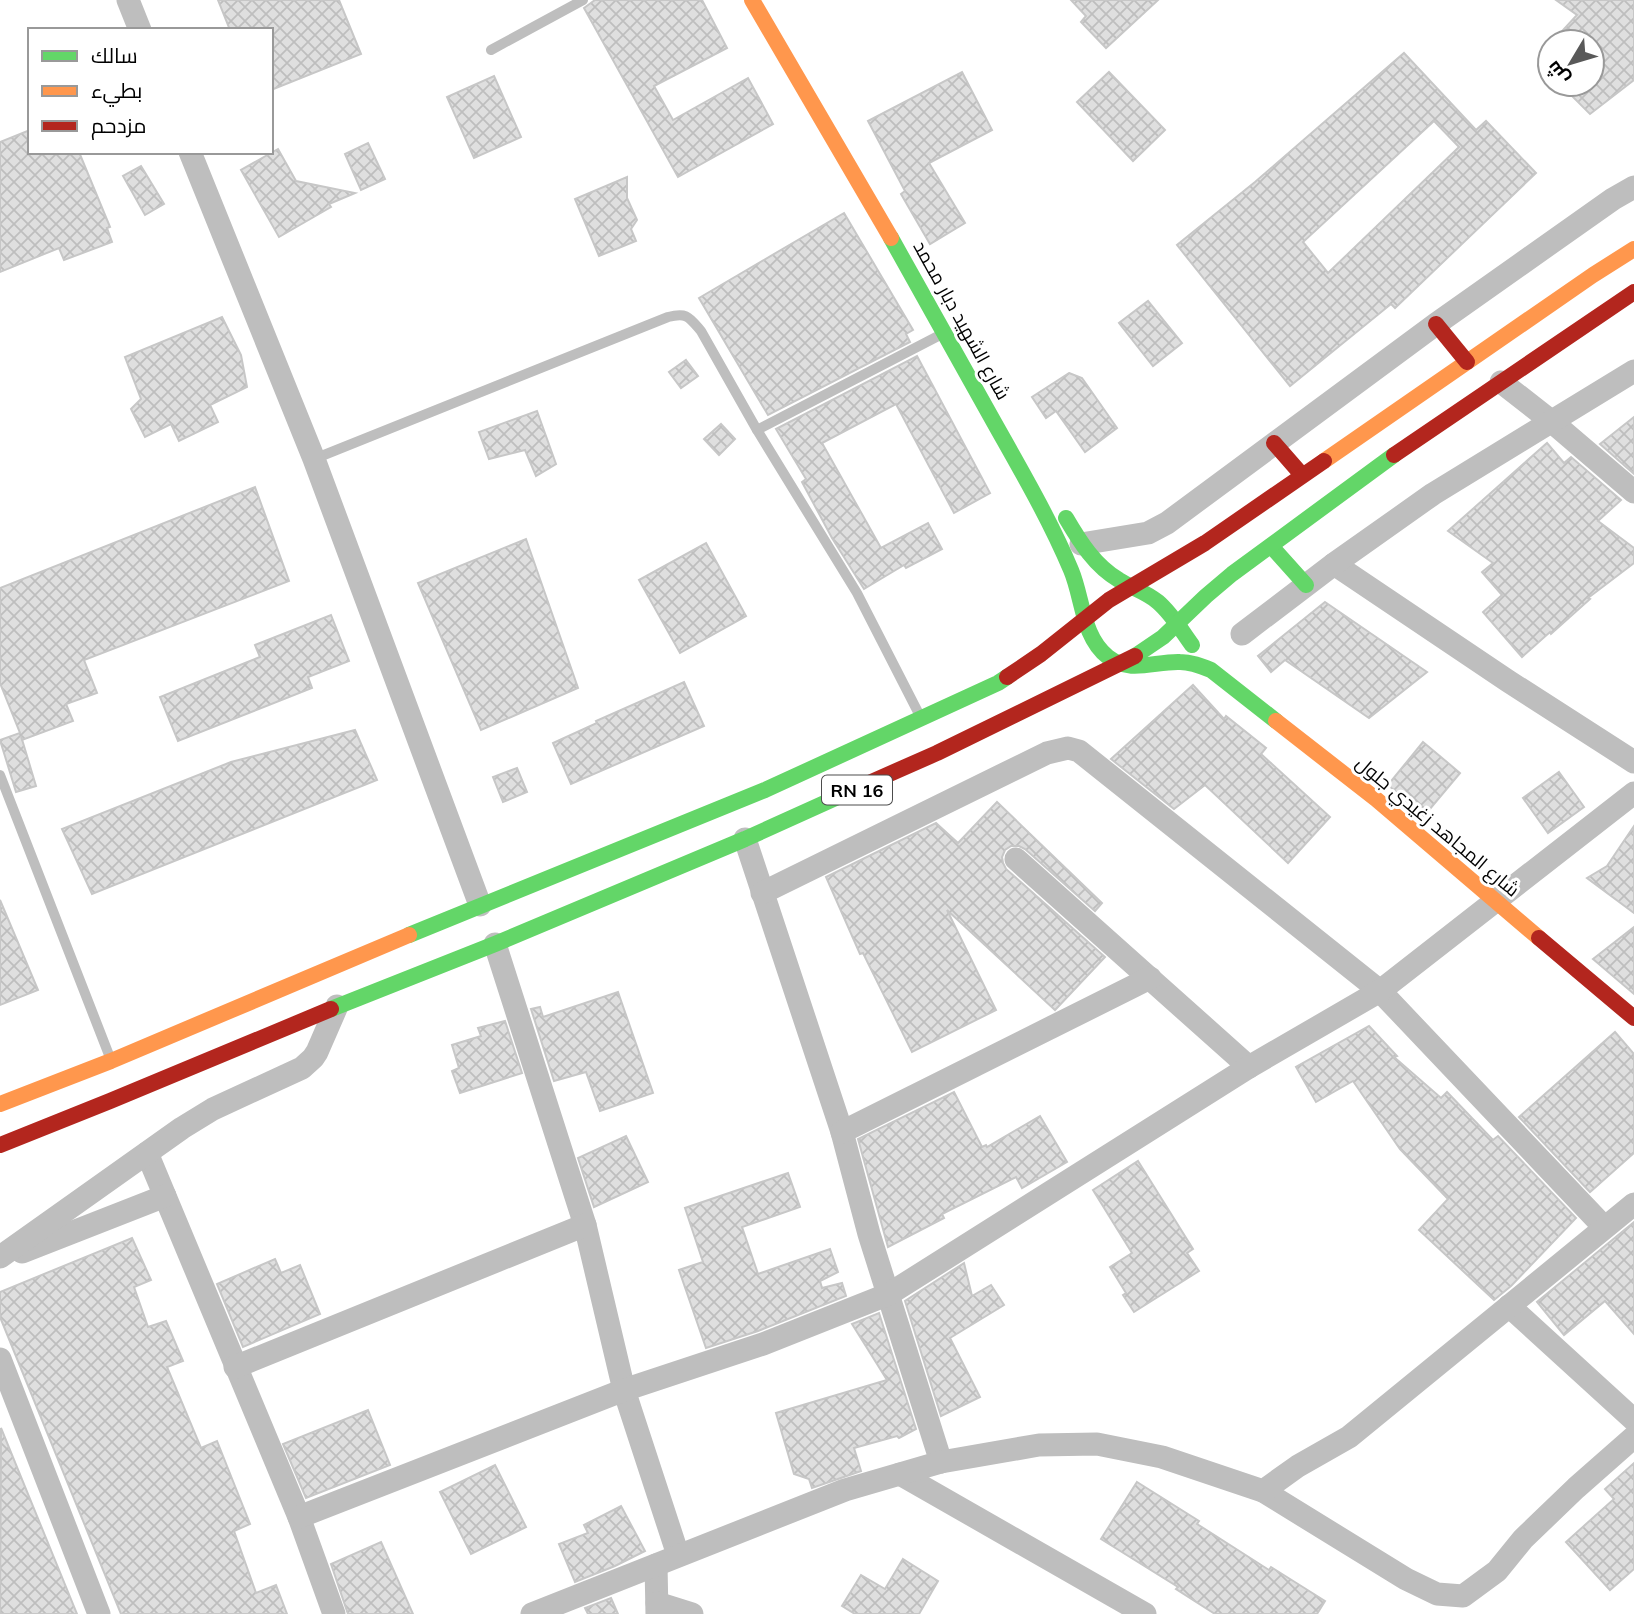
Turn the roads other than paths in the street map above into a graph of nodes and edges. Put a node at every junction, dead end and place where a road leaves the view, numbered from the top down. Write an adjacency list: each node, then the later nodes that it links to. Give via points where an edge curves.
1 (128, 0): 4 (street)
2 (583, 0): 5 (lane)
3 (752, 0): 11 (main road, شارع الشهيد دبار محمد)
4 (139, 28)
5 (491, 50)
6 (191, 154): 20 (street)
7 (1634, 187): 10 (street)
8 (1634, 250): 12 (main road, RN 16)
9 (1634, 292): 14 (main road, RN 16)
10 (1436, 324): 12 (main road); 19 (street)
11 (945, 332): 17 (lane); 18 (main road, شارع الشهيد دبار محمد)
12 (1467, 362): 21 (main road, RN 16)
13 (1634, 370): 15 (street)
14 (1501, 382): 15 (street); 25 (main road, RN 16)
15 (1551, 421): 22 (street); 26 (street, via 1433,494)
16 (1016, 425): 18 (main road)
17 (757, 430): 20 (lane, via 701,331 690,318 679,314); 34 (lane, via 857,593)
18 (1001, 434): 29 (main road, شارع الشهيد دبار محمد, via 1065,556)
19 (1274, 443): 21 (main road); 24 (street, via 1148,533)
20 (314, 459): 42 (street)
21 (1302, 475): 28 (main road, RN 16)
22 (1634, 492)
23 (1061, 509): 24 (main road)
24 (1081, 544): 28 (main road, via 1101,568)
25 (1271, 546): 27 (main road); 30 (main road, RN 16)
26 (1334, 564): 27 (street); 35 (street)
27 (1306, 585): 31 (street)
28 (1131, 586): 29 (main road, RN 16); 30 (main road, via 1157,601)
29 (1084, 618): 32 (main road, شارع الشهيد دبار محمد, via 1100,650); 34 (main road, RN 16, via 998,683)
30 (1177, 624): 32 (main road, RN 16, via 1149,648); 33 (main road, شارع المجاهد زغيدي جلول)
31 (1242, 634)
32 (1120, 664): 33 (main road, شارع المجاهد زغيدي جلول, via 1132,668 1186,662); 38 (main road, RN 16)
33 (1211, 670): 41 (main road, شارع المجاهد زغيدي جلول, via 1376,799)
34 (922, 719): 42 (main road, RN 16, via 765,790)
35 (1634, 762)
36 (0, 775): 48 (lane)
37 (1634, 793): 41 (street)
38 (745, 839): 40 (street); 43 (main road, RN 16)
39 (1016, 859): 44 (street)
40 (762, 893): 45 (street, via 1047,752 1068,748 1079,751); 51 (street)
41 (1495, 901): 45 (street); 47 (main road, شارع المجاهد زغيدي جلول)
42 (480, 905): 48 (main road, RN 16)
43 (495, 944): 46 (main road, RN 16); 56 (street)
44 (1150, 978): 49 (street); 51 (street)
45 (1380, 991): 49 (street); 57 (street)
46 (337, 1006): 52 (main road, RN 16); 53 (street, via 317,1052 303,1068 213,1109)
47 (1634, 1018)
48 (111, 1061): 50 (main road, RN 16)
49 (1249, 1067): 59 (street)
50 (0, 1104)
51 (842, 1132): 59 (street)
52 (0, 1144)
53 (147, 1153): 54 (street); 58 (street)
54 (164, 1196): 58 (street); 62 (street)
55 (1634, 1204): 57 (street)
56 (585, 1225): 62 (street); 63 (street)
57 (1604, 1227): 60 (street)
58 (0, 1259)
59 (889, 1294): 63 (street, via 763,1344); 66 (street)
60 (1509, 1306): 64 (street); 68 (street, via 1349,1437)
61 (0, 1359): 73 (street)
62 (235, 1367): 69 (street)
63 (624, 1390): 69 (street); 70 (street)
64 (1634, 1420)
65 (1634, 1437): 68 (street, via 1523,1539 1497,1571 1463,1596 1437,1594 1406,1579)
66 (942, 1462): 67 (street); 68 (street, via 1039,1445 1097,1444 1162,1457)
67 (900, 1474): 70 (street, via 845,1490); 77 (street)
68 (1263, 1491)
69 (299, 1517): 74 (street)
70 (678, 1555): 71 (street)
71 (656, 1566): 72 (street); 75 (street)
72 (657, 1609): 76 (street)
73 (99, 1614)
74 (334, 1614)
75 (532, 1614)
76 (692, 1614)
77 (1145, 1614)

